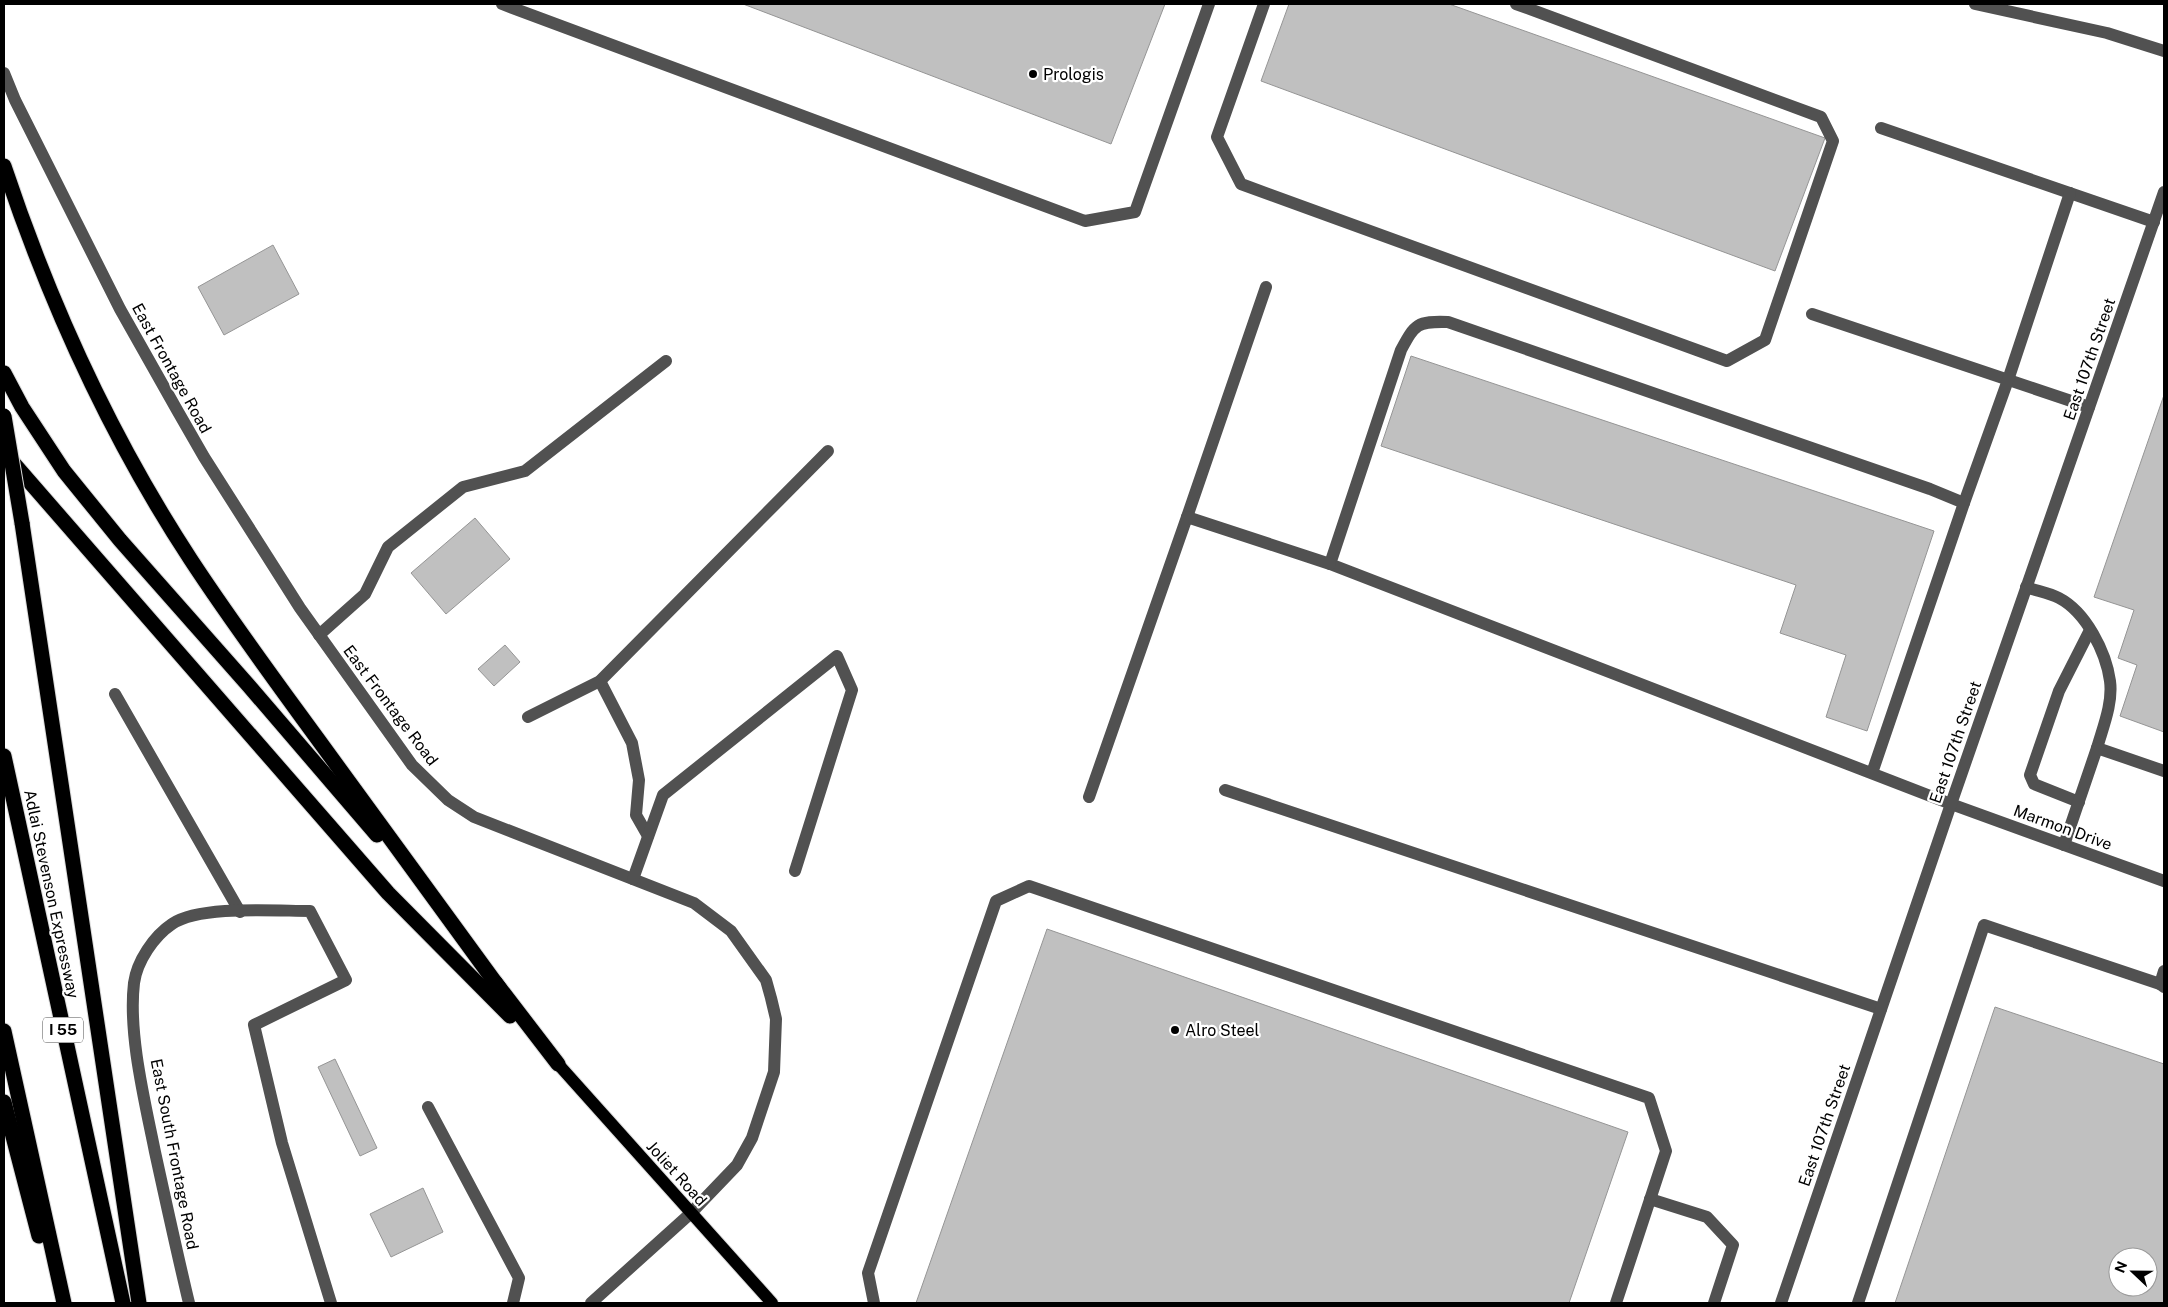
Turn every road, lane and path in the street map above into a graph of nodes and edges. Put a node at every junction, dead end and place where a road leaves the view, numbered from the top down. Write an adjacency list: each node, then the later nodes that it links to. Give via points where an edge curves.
1 (502, 4): 2 (street, via 1085,220 1135,212)
2 (1209, 4)
3 (1264, 4): 4 (street, via 1217,137 1241,184 1728,361 1766,340 1833,140 1821,117)
4 (1516, 4)
5 (1976, 4): 6 (street, via 2107,33)
6 (2164, 50)
7 (4, 74): 27 (street, East Frontage Road, via 14,100 120,309 208,464)
8 (1881, 128): 11 (street)
9 (4, 166): 47 (highway, via 65,327 113,425 190,558)
10 (2164, 192): 12 (street, East 107th Street)
11 (2070, 194): 12 (street); 17 (street)
12 (2154, 222): 18 (street, East 107th Street)
13 (1266, 288): 23 (street)
14 (1812, 314): 17 (street)
15 (666, 361): 27 (street, via 525,471 463,487 388,547 365,594)
16 (4, 373): 47 (highway, via 22,407 70,478 120,540 407,870)
17 (2008, 380): 18 (street); 22 (street)
18 (2089, 407): 25 (street, East 107th Street)
19 (4, 416): 58 (highway, bridge)
20 (828, 451): 28 (street)
21 (4, 452): 50 (highway, via 388,893)
22 (1964, 504): 24 (street, via 1930,489 1448,322 1428,321 1413,328 1401,350); 34 (street)
23 (1187, 517): 24 (street, Marmon Drive); 36 (street)
24 (1330, 564): 34 (street, Marmon Drive)
25 (2026, 587): 26 (street, via 2059,598 2073,608); 38 (street, East 107th Street)
26 (2090, 630): 31 (street, via 2110,682 2108,710); 37 (street, via 2059,691 2030,775 2034,784)
27 (319, 635): 42 (street, East Frontage Road, via 412,765 448,800 474,817 502,829)
28 (600, 680): 30 (street); 39 (street, via 632,742 639,780 636,815)
29 (115, 694): 44 (street)
30 (528, 717)
31 (2097, 748): 33 (street); 37 (street)
32 (4, 756): 57 (highway, Adlai Stevenson Expressway / I 55)
33 (2164, 771)
34 (1872, 773): 38 (street, Marmon Drive)
35 (1225, 790): 48 (street)
36 (1089, 797)
37 (2079, 802): 40 (street)
38 (1951, 804): 40 (street, Marmon Drive); 48 (street, East 107th Street)
39 (648, 836): 41 (street, via 663,795 837,656 852,690); 42 (street)
40 (2064, 845): 43 (street, Marmon Drive)
41 (794, 871)
42 (633, 878): 54 (street, East Frontage Road, via 694,903 732,931 766,980 776,1019 774,1072 752,1138 737,1165)
43 (2164, 881)
44 (240, 912): 59 (street, East South Frontage Road, via 189,916 172,924 144,955 134,982 134,1021 144,1098); 60 (street, East South Frontage Road, via 310,911 346,980 254,1024 282,1143)
45 (2164, 970): 46 (street)
46 (2162, 985): 68 (street, via 1984,925)
47 (500, 989): 50 (highway)
48 (1881, 1009): 67 (street, East 107th Street)
49 (4, 1031): 56 (highway)
50 (558, 1064): 54 (main road, Joliet Road)
51 (4, 1102): 55 (highway)
52 (428, 1107): 61 (street, via 520,1278)
53 (1650, 1198): 64 (street, via 1666,1150 1649,1098 1029,886 996,901 868,1273); 65 (street); 66 (street, via 1707,1217 1733,1245)
54 (691, 1213): 62 (street); 63 (main road, Joliet Road)
55 (57, 1303)
56 (64, 1303)
57 (123, 1303)
58 (139, 1303)
59 (189, 1303)
60 (331, 1303)
61 (513, 1303)
62 (591, 1303)
63 (772, 1303)
64 (874, 1303)
65 (1616, 1303)
66 (1714, 1303)
67 (1781, 1303)
68 (1858, 1303)

